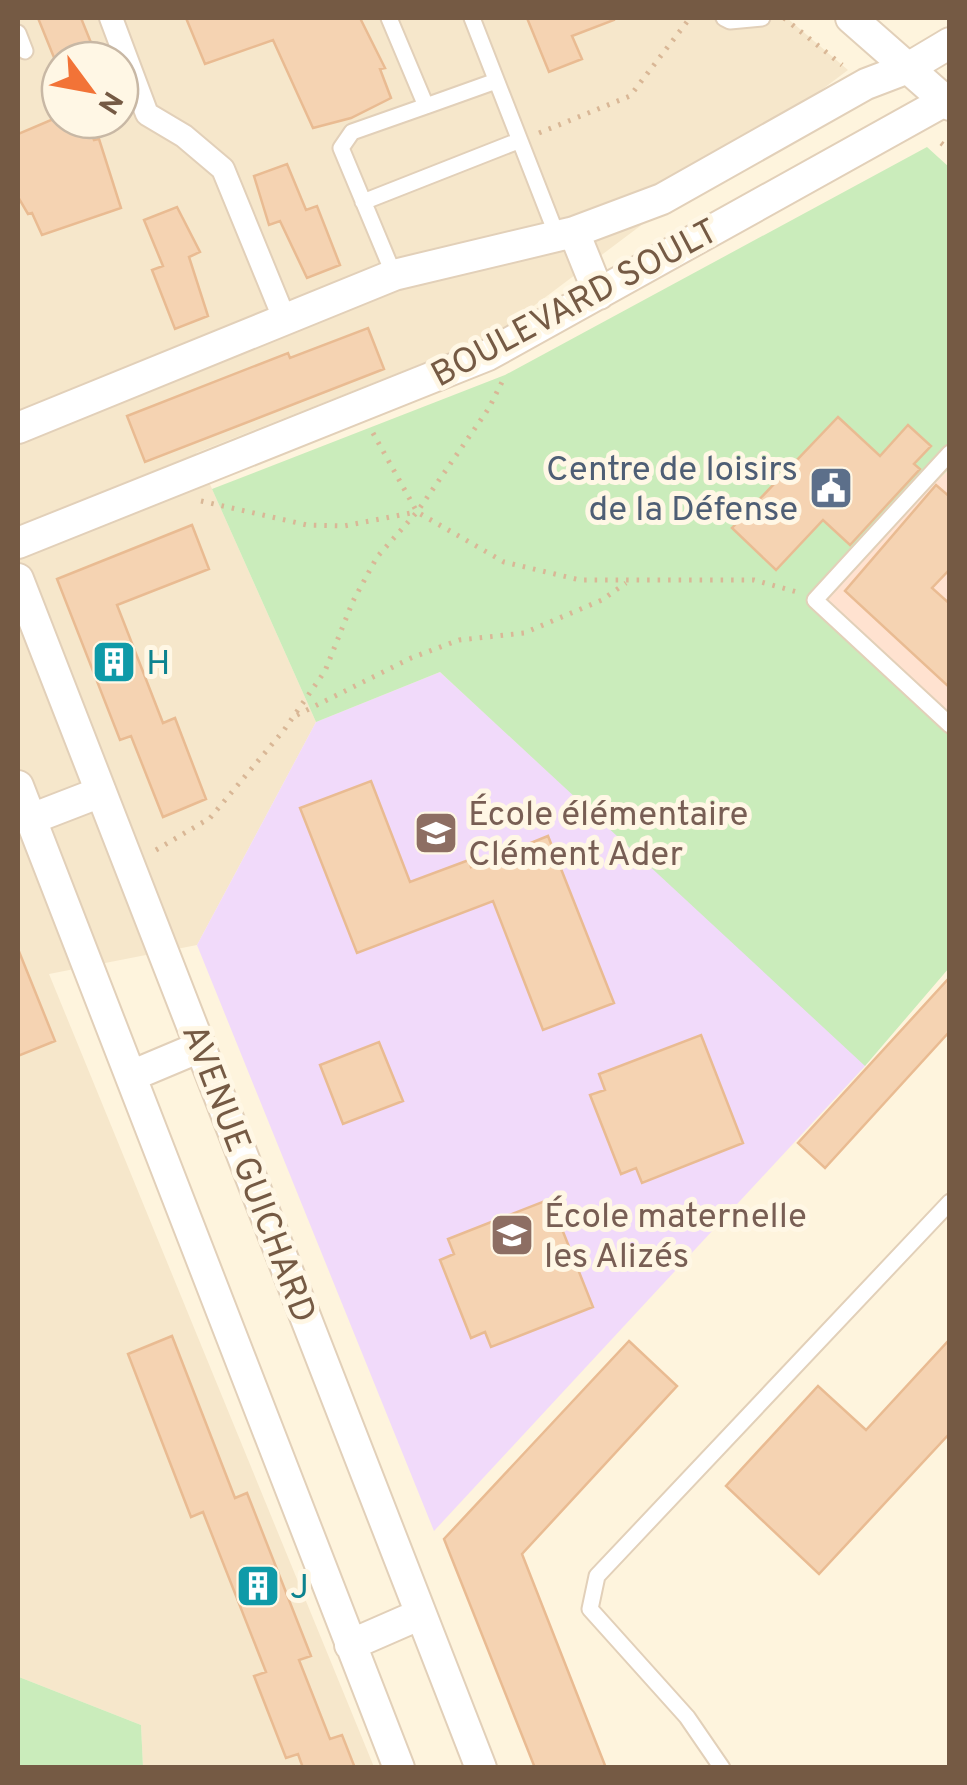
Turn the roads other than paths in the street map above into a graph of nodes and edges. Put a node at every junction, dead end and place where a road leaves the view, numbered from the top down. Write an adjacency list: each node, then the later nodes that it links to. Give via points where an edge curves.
1 (111, 18): 19 (street, via 147,114 222,169)
2 (390, 18): 13 (lane)
3 (472, 18): 11 (lane)
4 (724, 18): 5 (lane)
5 (762, 18)
6 (852, 18): 10 (street)
7 (18, 33): 9 (lane)
8 (950, 43): 10 (street, BOULEVARD SOULT)
9 (25, 51)
10 (908, 68): 12 (street); 16 (street, BOULEVARD SOULT, via 866,84 662,199)
11 (496, 81): 13 (lane); 14 (lane)
12 (948, 101): 18 (street, BOULEVARD SOULT)
13 (426, 106): 15 (lane, via 352,132 341,148)
14 (518, 141): 15 (lane); 16 (lane)
15 (363, 202): 17 (lane)
16 (565, 233): 17 (street, BOULEVARD SOULT); 18 (street)
17 (394, 275): 19 (street, BOULEVARD SOULT)
18 (599, 294): 22 (street, BOULEVARD SOULT, via 360,408)
19 (284, 318): 20 (street, BOULEVARD SOULT)
20 (18, 428)
21 (950, 452): 24 (lane, via 815,600)
22 (18, 542)
23 (18, 579): 26 (street, AVENUE GUICHARD)
24 (950, 725)
25 (18, 786): 27 (street)
26 (100, 792): 27 (street); 28 (street, AVENUE GUICHARD)
27 (31, 819): 29 (street)
28 (200, 1047): 29 (street); 31 (street, AVENUE GUICHARD)
29 (132, 1076): 32 (street)
30 (950, 1202): 35 (lane, via 597,1576 590,1609 687,1717)
31 (421, 1614): 32 (street); 34 (street, AVENUE GUICHARD)
32 (350, 1644): 33 (street)
33 (399, 1768)
34 (481, 1768)
35 (722, 1768)

